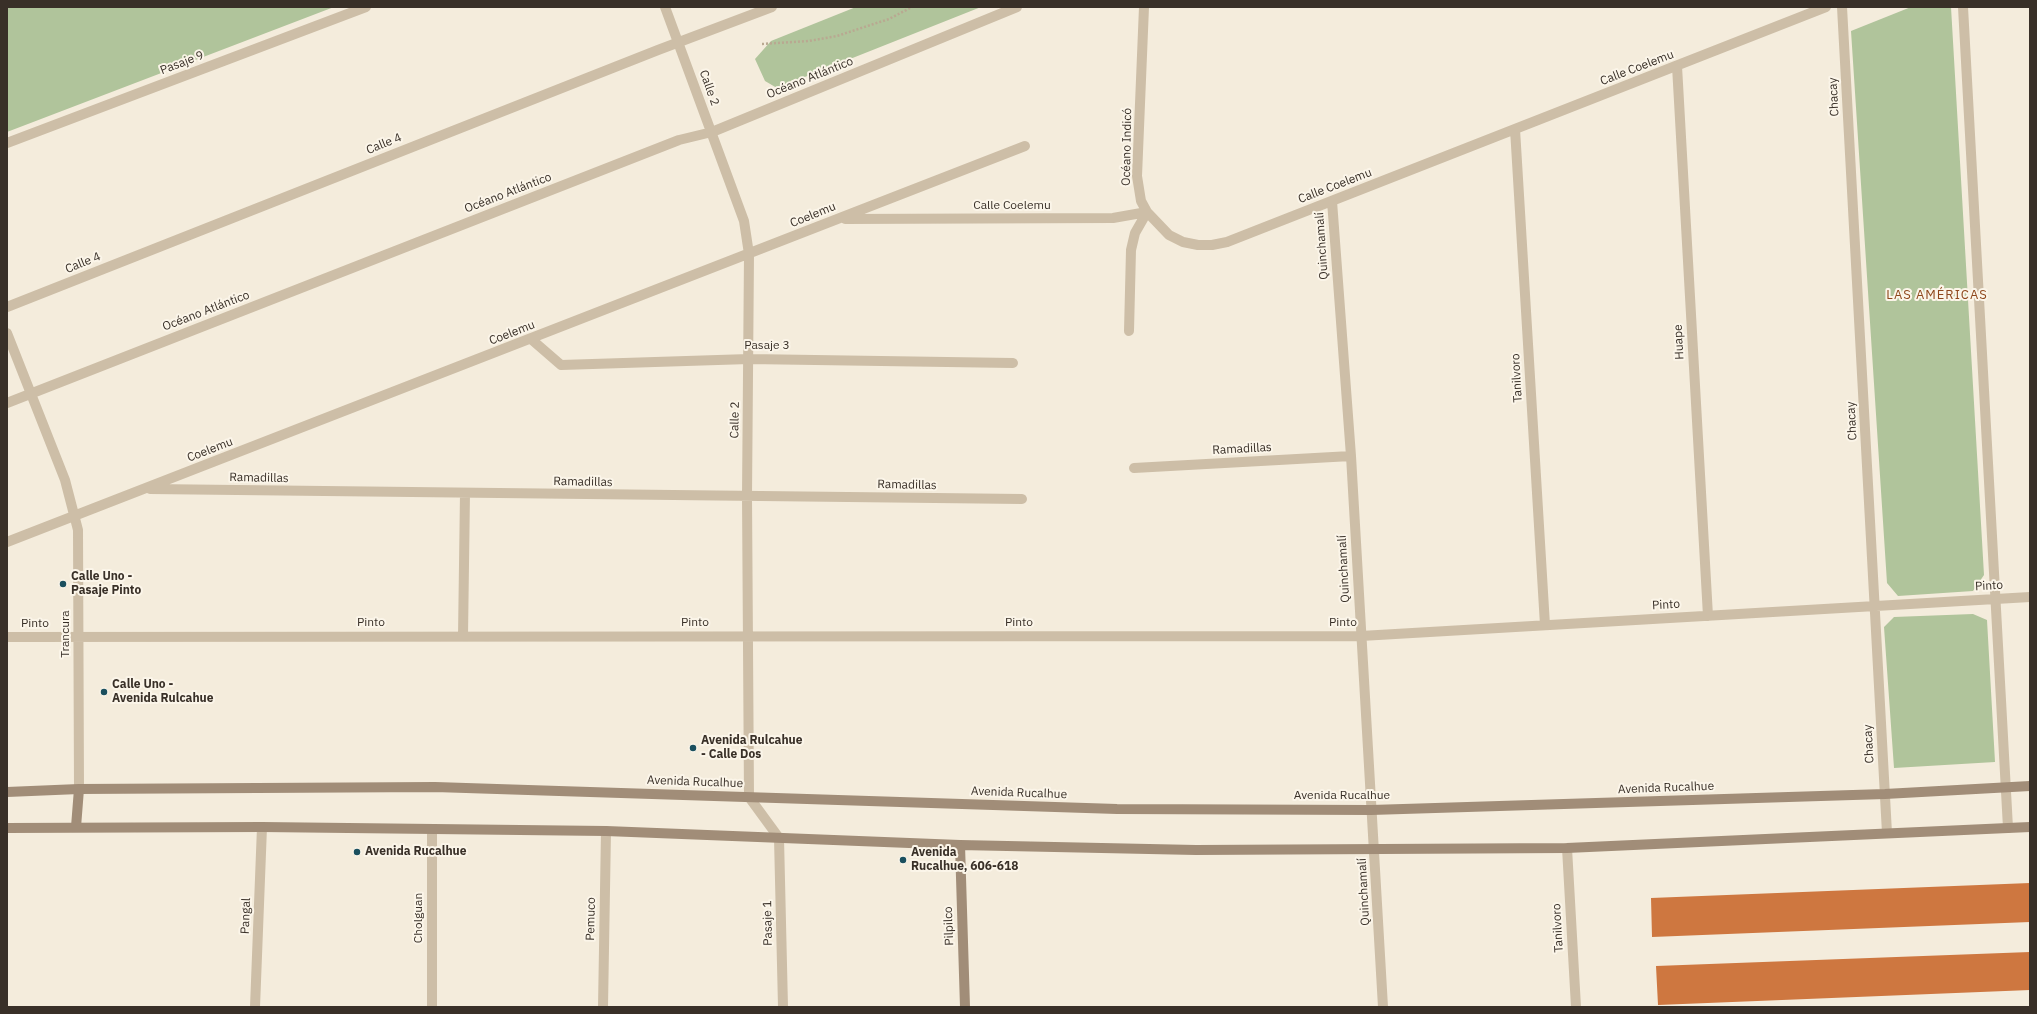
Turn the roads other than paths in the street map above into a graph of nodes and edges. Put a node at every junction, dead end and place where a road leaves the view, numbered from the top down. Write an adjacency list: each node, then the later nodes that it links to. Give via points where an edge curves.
1 (366, 7): 13 (street, Pasaje 9)
2 (665, 7): 9 (street, Calle 2)
3 (772, 7): 9 (street, Calle 4)
4 (1017, 7): 12 (street, Océano Atlántico)
5 (1144, 7): 16 (street, Océano Indicó, via 1138,176 1141,201)
6 (1826, 7): 10 (street, Calle Coelemu)
7 (1842, 7): 37 (street, Chacay)
8 (1963, 7): 36 (street)
9 (678, 42): 12 (street, Calle 2); 19 (street, Calle 4)
10 (1677, 66): 11 (street, Calle Coelemu); 38 (street, Huape)
11 (1515, 129): 15 (street, Calle Coelemu); 39 (street, Tanilvoro)
12 (712, 132): 18 (street, Calle 2, via 744,222); 25 (street, Océano Atlántico, via 679,140)
13 (7, 144)
14 (1025, 146): 17 (street, Coelemu)
15 (1332, 201): 16 (street, Calle Coelemu, via 1227,242 1212,245 1183,242 1169,235); 27 (street, Quinchamalí)
16 (1147, 212): 17 (street, Calle Coelemu, via 1113,218); 20 (street, via 1135,233 1131,250)
17 (838, 219): 18 (street, Coelemu)
18 (749, 254): 22 (street, Coelemu); 23 (street, Calle 2)
19 (7, 307)
20 (1129, 331)
21 (7, 333): 25 (street, Trancura)
22 (531, 339): 23 (street, Pasaje 3, via 561,365); 29 (street, Coelemu)
23 (749, 359): 24 (street, Pasaje 3); 31 (street, Calle 2)
24 (1013, 363)
25 (30, 394): 26 (street, Océano Atlántico); 33 (street, Trancura, via 65,480)
26 (7, 403)
27 (1351, 456): 28 (street, Ramadillas); 42 (street, Quinchamalí)
28 (1134, 468)
29 (144, 489): 30 (street, Ramadillas); 33 (street, Coelemu)
30 (464, 493): 31 (street, Ramadillas); 40 (street)
31 (746, 496): 32 (street, Ramadillas); 41 (street, Calle 2)
32 (1022, 499)
33 (75, 516): 34 (street, Coelemu); 44 (street, Trancura, via 79,546)
34 (7, 542)
35 (2030, 597): 36 (street, Pinto)
36 (1996, 599): 37 (street, Pinto); 46 (street)
37 (1875, 606): 38 (street, Pinto); 49 (street, Chacay)
38 (1708, 616): 39 (street, Pinto)
39 (1545, 625): 42 (street, Pinto)
40 (463, 636): 41 (street, Pinto); 44 (street, Pinto)
41 (748, 636): 42 (street, Pinto); 50 (street, Calle 2)
42 (1361, 636): 51 (street, Quinchamalí)
43 (7, 637): 44 (street, Pinto)
44 (79, 637): 47 (street, Trancura)
45 (2030, 786): 46 (street, Avenida Rucalhue)
46 (2006, 788): 49 (street, Avenida Rucalhue); 56 (street)
47 (79, 789): 48 (street, Avenida Rucalhue); 50 (street, Avenida Rucalhue, via 435,787); 52 (street, Trancura)
48 (7, 792)
49 (1885, 794): 51 (street, Avenida Rucalhue); 59 (street, Chacay)
50 (749, 797): 51 (street, Avenida Rucalhue, via 1118,809); 60 (street)
51 (1371, 810): 63 (street, Quinchamalí)
52 (76, 827): 53 (street); 55 (street)
53 (262, 827): 57 (street); 64 (street, Pangal)
54 (2030, 827): 56 (street)
55 (7, 828)
56 (2008, 828): 59 (street)
57 (432, 829): 58 (street); 65 (street, Cholguan)
58 (606, 831): 60 (street); 66 (street, Pemuco)
59 (1887, 833): 62 (street)
60 (779, 838): 61 (street); 67 (street, Pasaje 1)
61 (960, 845): 63 (street, via 1196,850); 68 (street, Pilpilco)
62 (1567, 848): 63 (street); 70 (street, Tanilvoro)
63 (1375, 850): 69 (street, Quinchamalí)
64 (255, 1007)
65 (432, 1007)
66 (603, 1007)
67 (783, 1007)
68 (964, 1007)
69 (1383, 1007)
70 (1576, 1007)

